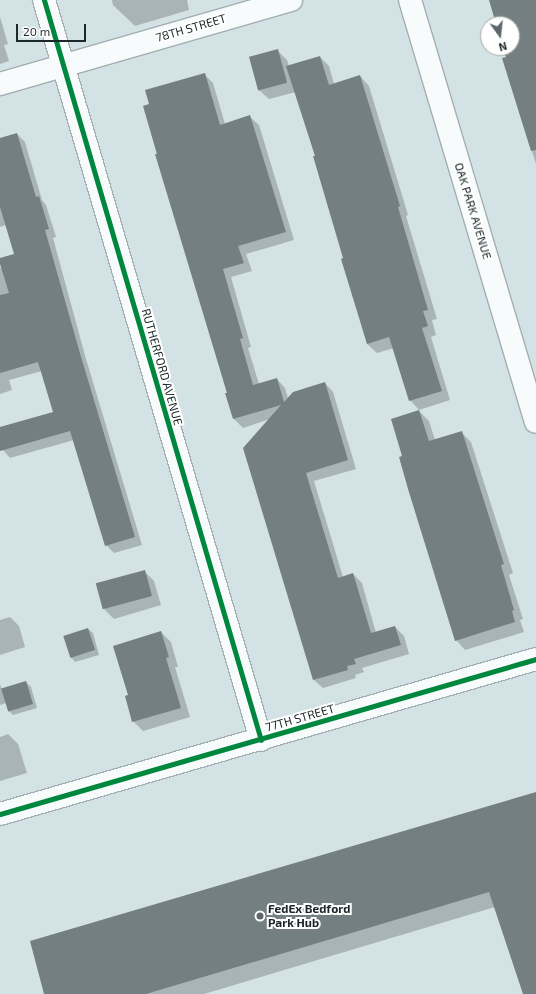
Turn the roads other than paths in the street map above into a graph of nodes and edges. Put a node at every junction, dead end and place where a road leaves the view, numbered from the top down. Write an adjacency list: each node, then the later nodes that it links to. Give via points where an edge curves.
1 (44, 0): 4 (street, RUTHERFORD AVENUE)
2 (291, 0): 4 (street, 78TH STREET)
3 (410, 0): 6 (street, OAK PARK AVENUE)
4 (64, 66): 5 (street, 78TH STREET); 8 (street, RUTHERFORD AVENUE)
5 (0, 84)
6 (536, 422)
7 (536, 659): 8 (street, 77TH STREET)
8 (261, 740): 9 (street, 77TH STREET)
9 (0, 814)

